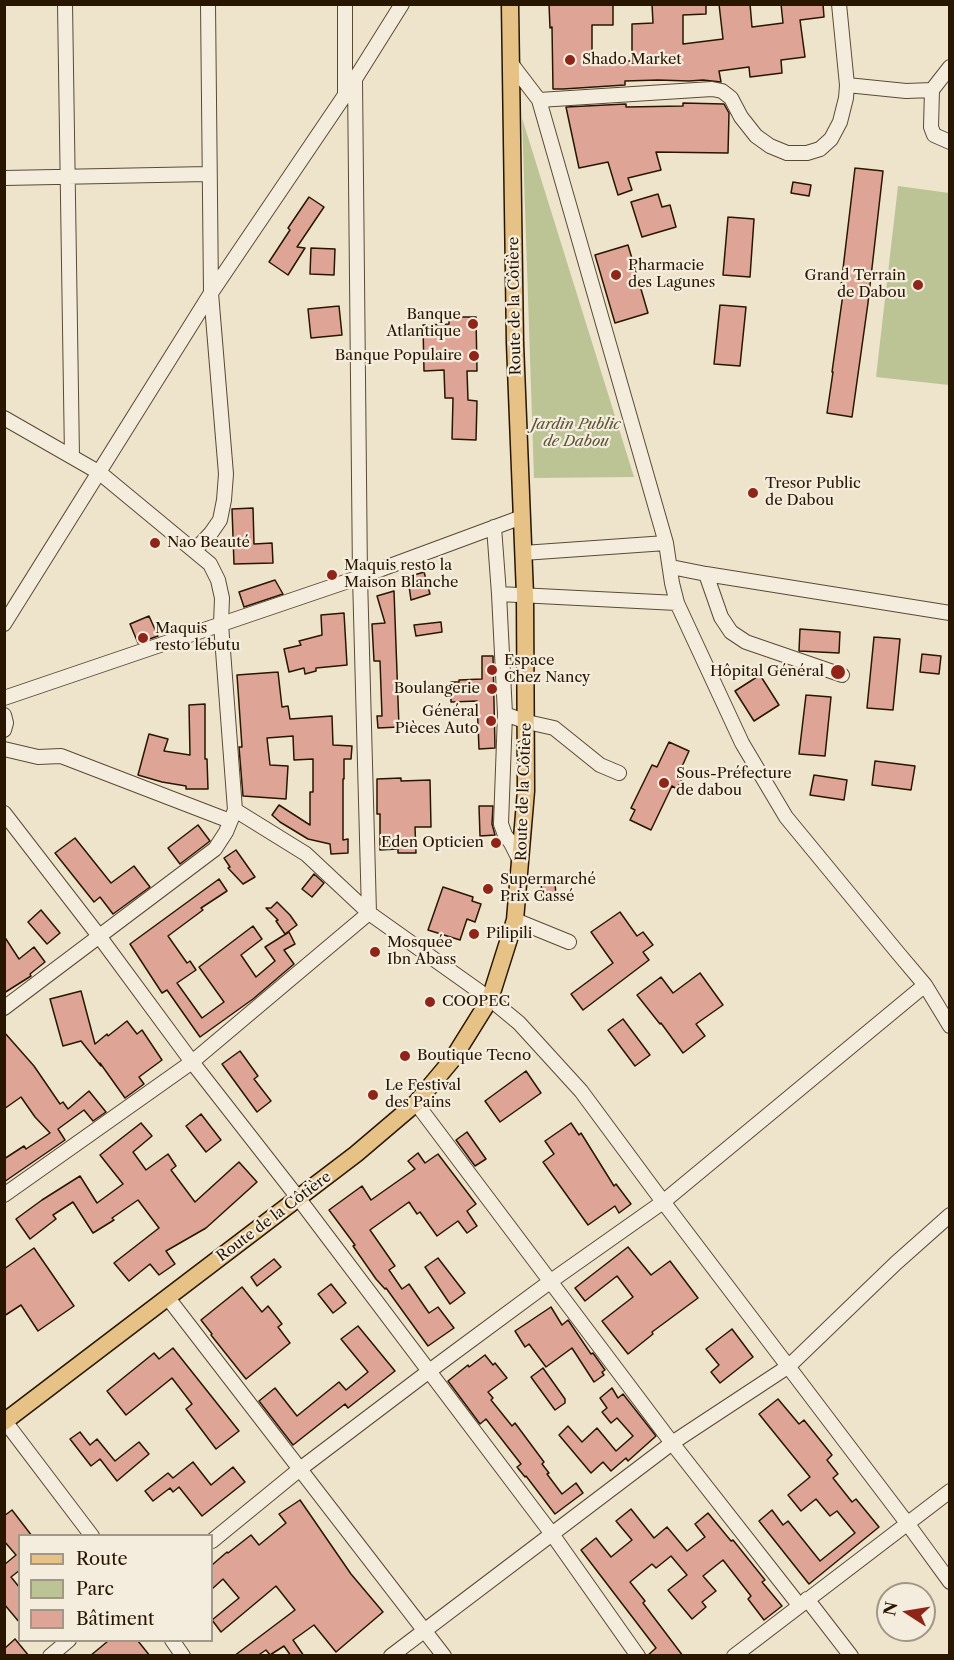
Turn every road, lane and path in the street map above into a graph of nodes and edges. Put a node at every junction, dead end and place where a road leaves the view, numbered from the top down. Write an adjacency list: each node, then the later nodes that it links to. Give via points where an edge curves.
1 (65, 4): 16 (street)
2 (208, 4): 15 (street)
3 (345, 4): 12 (street)
4 (402, 4): 9 (street)
5 (510, 4): 7 (main road, Route de la Côtière)
6 (839, 4): 10 (street)
7 (510, 62): 13 (street); 22 (main road, Route de la Côtière)
8 (950, 67): 11 (street)
9 (355, 79): 12 (street); 29 (street)
10 (847, 86): 11 (street); 13 (street, via 840,122 831,139 820,149 807,153 787,153 756,136 722,91)
11 (932, 90): 14 (street, via 931,127 934,135)
12 (345, 95): 18 (street)
13 (539, 99): 24 (street)
14 (950, 142)
15 (208, 174): 16 (street); 18 (street)
16 (67, 177): 17 (street); 20 (street)
17 (4, 178)
18 (211, 293): 21 (street); 25 (street, via 226,474 220,520)
19 (4, 418): 20 (street)
20 (72, 457): 21 (street)
21 (100, 473): 25 (street); 34 (street)
22 (522, 517): 23 (street); 26 (main road, Route de la Côtière)
23 (494, 527): 29 (street); 30 (street)
24 (666, 543): 26 (street); 27 (street)
25 (195, 550): 35 (street, via 210,564 218,580)
26 (523, 553): 31 (main road, Route de la Côtière)
27 (671, 567): 28 (street); 32 (street)
28 (706, 574): 33 (street); 36 (street, via 721,617 731,632 746,642)
29 (360, 577): 35 (street); 49 (street)
30 (499, 594): 31 (street); 38 (street)
31 (525, 595): 32 (street); 40 (main road, Route de la Côtière)
32 (677, 603): 53 (street, via 742,743 786,817)
33 (950, 613)
34 (4, 624)
35 (221, 624): 37 (street); 47 (street)
36 (842, 675)
37 (4, 698)
38 (505, 714): 40 (street); 44 (street)
39 (4, 715): 41 (street)
40 (527, 722): 43 (street, via 554,728 600,765); 45 (main road, Route de la Côtière)
41 (4, 730)
42 (4, 748): 47 (street, via 38,757 61,756)
43 (620, 772)
44 (503, 789): 45 (street); 48 (street, via 501,824)
45 (526, 791): 48 (main road, Route de la Côtière)
46 (4, 813): 51 (street)
47 (232, 816): 49 (street, via 306,854); 51 (street, via 214,849)
48 (521, 863): 50 (main road, Route de la Côtière)
49 (369, 913): 54 (street); 57 (street)
50 (515, 920): 52 (street); 54 (main road, Route de la Côtière)
51 (99, 936): 55 (street); 57 (street)
52 (569, 942)
53 (925, 985): 56 (street); 61 (street)
54 (490, 999): 58 (main road, Route de la Côtière, via 452,1060); 61 (street, via 519,1023 581,1091)
55 (4, 1008)
56 (950, 1026)
57 (192, 1062): 59 (street); 60 (street)
58 (416, 1102): 60 (main road, Route de la Côtière); 63 (street)
59 (4, 1195)
60 (298, 1199): 64 (main road, Route de la Côtière); 66 (street)
61 (663, 1202): 63 (street); 65 (street)
62 (950, 1215): 65 (street)
63 (551, 1281): 66 (street); 68 (street)
64 (168, 1298): 67 (main road, Route de la Côtière); 69 (street)
65 (789, 1366): 68 (street); 71 (street)
66 (428, 1372): 69 (street); 73 (street)
67 (5, 1421): 72 (street)
68 (672, 1443): 73 (street); 76 (street)
69 (300, 1469): 74 (street); 77 (street)
70 (950, 1491): 71 (street)
71 (907, 1522): 75 (street); 76 (street)
72 (90, 1534)
73 (552, 1534): 77 (street); 84 (street)
74 (213, 1540)
75 (950, 1582)
76 (803, 1602): 85 (street); 86 (street)
77 (425, 1630): 82 (street); 83 (street)
78 (68, 1642): 80 (street)
79 (173, 1642): 81 (street)
80 (50, 1656)
81 (183, 1656)
82 (391, 1656)
83 (444, 1656)
84 (638, 1656)
85 (734, 1656)
86 (851, 1656)

